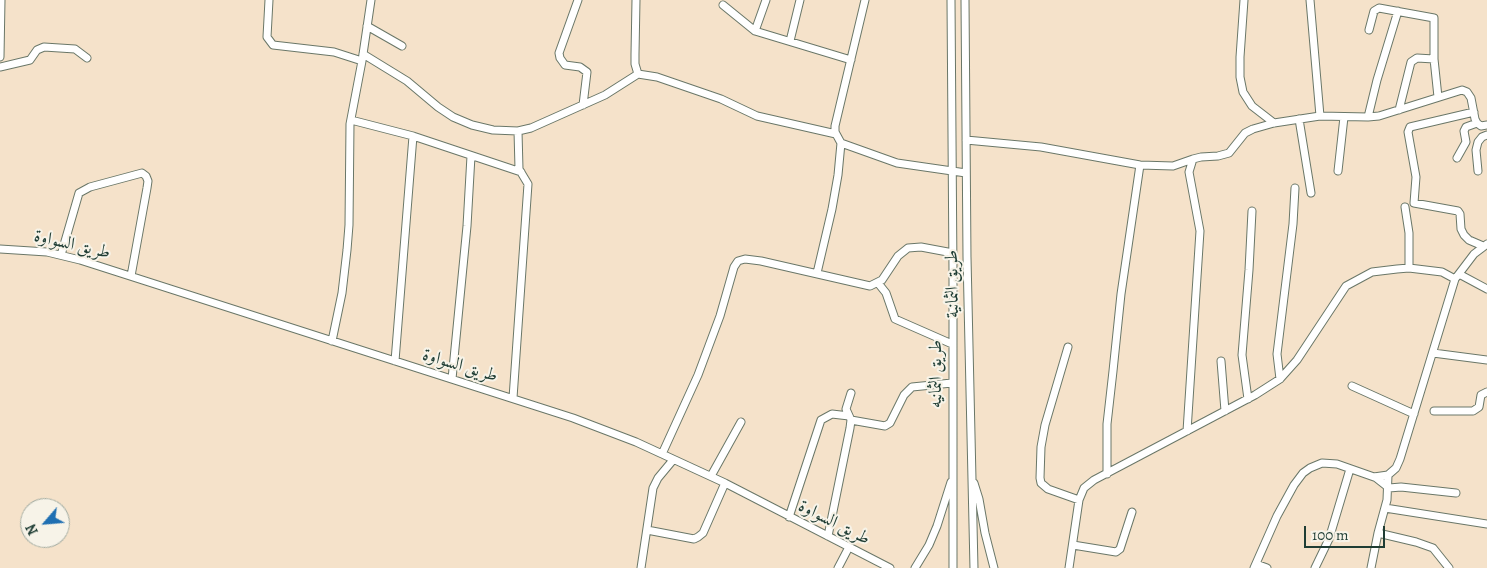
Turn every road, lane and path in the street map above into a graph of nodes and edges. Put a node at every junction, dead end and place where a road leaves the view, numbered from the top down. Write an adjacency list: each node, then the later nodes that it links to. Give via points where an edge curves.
1 (1, 0): 20 (street)
2 (269, 0): 21 (street, via 267,38 273,45)
3 (371, 0): 15 (street)
4 (578, 0): 28 (street, via 559,53 565,65 580,67 587,72)
5 (636, 0): 26 (street, via 635,64)
6 (766, 0): 17 (street)
7 (800, 0): 18 (street)
8 (865, 0): 24 (street)
9 (951, 0): 49 (street, طريق الثمانيه)
10 (965, 0): 43 (street, طريق الثمانية)
11 (1244, 0): 36 (street, via 1240,57 1243,92 1252,106)
12 (1310, 0): 31 (street)
13 (723, 5): 17 (street)
14 (1398, 11): 16 (street, via 1379,8 1374,12); 23 (street, via 1434,18); 33 (street)
15 (367, 26): 19 (street); 21 (street)
16 (1369, 30)
17 (755, 31): 18 (street)
18 (790, 41): 24 (street)
19 (402, 46)
20 (0, 57)
21 (363, 57): 35 (street); 39 (street, via 388,68 453,117 482,128)
22 (86, 58): 25 (street, via 75,48 44,47 37,50 30,60)
23 (1434, 58): 27 (street); 29 (street, via 1417,58 1411,62)
24 (850, 60): 40 (street, via 834,126)
25 (0, 67)
26 (638, 74): 28 (street); 40 (street, via 722,99 757,116)
27 (1438, 97): 29 (street); 30 (street, via 1462,90 1467,92)
28 (583, 105): 39 (street, via 531,128)
29 (1399, 110): 33 (street)
30 (1474, 112): 37 (street); 58 (street, via 1410,127 1408,132 1416,177 1414,203 1458,211 1464,235)
31 (1320, 116): 32 (street); 34 (street)
32 (1344, 117): 33 (street); 50 (street)
33 (1368, 117)
34 (1299, 119): 36 (street); 55 (street)
35 (351, 120): 42 (street); 68 (street, via 347,250)
36 (1274, 123): 47 (street, via 1245,133 1229,153)
37 (1477, 123): 38 (street); 46 (street, via 1464,130 1466,142)
38 (1487, 125)
39 (518, 130): 52 (street)
40 (836, 134): 44 (street)
41 (1487, 135): 51 (street, via 1478,142)
42 (413, 136): 45 (street); 73 (street)
43 (966, 140): 48 (street, via 1041,147); 53 (street, طريق الثمانية)
44 (841, 142): 49 (street, via 897,163); 63 (street, via 835,193)
45 (471, 156): 52 (street); 76 (street)
46 (1457, 158)
47 (1192, 159): 48 (street, via 1173,166); 88 (street, via 1189,172 1200,230)
48 (1140, 165): 92 (street, via 1121,294 1107,424)
49 (952, 171): 53 (street); 60 (street, طريق الثمانيه)
50 (1338, 171)
51 (1478, 171)
52 (521, 172): 81 (street, via 528,188)
53 (966, 172): 97 (street, طريق الثمانية)
54 (1294, 188): 75 (street, via 1293,224 1276,354)
55 (1311, 193)
56 (1405, 207): 62 (street)
57 (1252, 211): 82 (street, via 1242,355)
58 (1485, 245): 65 (street)
59 (0, 249): 61 (street, طريق السواوة, via 37,250)
60 (953, 253): 66 (street, via 908,248); 69 (street, طريق الثمانيه)
61 (62, 255): 64 (street, طريق السواوة); 64 (street, via 79,193 142,173 146,176 148,188)
62 (1409, 268): 65 (street); 75 (street, via 1372,272 1346,286 1297,360)
63 (817, 273): 66 (street, via 870,286); 89 (street, via 752,259 736,263 701,366)
64 (131, 276): 68 (street, طريق السواوة)
65 (1457, 276): 67 (street); 71 (street)
66 (878, 283): 69 (street, via 886,293 897,320)
67 (1487, 289)
68 (332, 341): 73 (street, طريق السواوة)
69 (952, 344): 77 (street, طريق الثمانيه)
70 (1068, 348): 101 (street, via 1044,425 1040,478 1048,489)
71 (1433, 353): 72 (street); 85 (street)
72 (1487, 360)
73 (395, 361): 76 (street, طريق السواوة)
74 (1221, 361): 83 (street)
75 (1280, 378): 82 (street)
76 (452, 379): 81 (street, طريق السواوة)
77 (952, 383): 86 (street, via 912,387 904,394 890,423 885,426); 95 (street, طريق الثمانيه)
78 (1352, 386): 85 (street)
79 (1487, 392): 84 (street, via 1481,395 1478,407 1473,411)
80 (851, 393): 86 (street, via 846,409)
81 (513, 398): 89 (street, طريق السواوة)
82 (1248, 399): 83 (street)
83 (1225, 411): 88 (street)
84 (1434, 411)
85 (1414, 414): 93 (street, via 1400,460)
86 (850, 418): 104 (street, via 832,414 821,420); 108 (street)
87 (741, 422): 94 (street)
88 (1187, 431): 92 (street)
89 (662, 454): 90 (street, طريق السواوة)
90 (673, 460): 94 (street, طريق السواوة); 106 (street, via 655,482)
91 (1350, 469): 96 (street); 111 (street, via 1322,463 1303,473 1277,516); 121 (street, via 1329,539)
92 (1107, 474): 101 (street, via 1084,488)
93 (1388, 475): 96 (street); 99 (street)
94 (711, 476): 98 (street, طريق السواوة)
95 (953, 477): 115 (street, via 937,526); 116 (street, طريق الثمانيه)
96 (1374, 477): 99 (street)
97 (972, 479): 117 (street, طريق الثمانية); 118 (street)
98 (725, 483): 104 (street, طريق السواوة); 106 (street, via 698,538)
99 (1389, 488): 100 (street); 102 (street)
100 (1456, 493)
101 (1079, 500): 109 (street)
102 (1385, 508): 105 (street); 107 (street)
103 (1132, 512): 109 (street, via 1120,549 1116,552)
104 (790, 517): 108 (street, طريق السواوة)
105 (1487, 524)
106 (647, 530): 112 (street)
107 (1378, 533): 122 (street); 123 (street, via 1433,548)
108 (828, 536): 110 (street, طريق السواوة)
109 (1073, 545): 119 (street)
110 (849, 547): 113 (street); 114 (street, طريق السواوة)
111 (1255, 566): 120 (street)
112 (641, 568)
113 (838, 568)
114 (890, 568)
115 (915, 568)
116 (953, 568)
117 (974, 568)
118 (994, 568)
119 (1069, 568)
120 (1267, 568)
121 (1315, 568)
122 (1371, 568)
123 (1449, 568)

